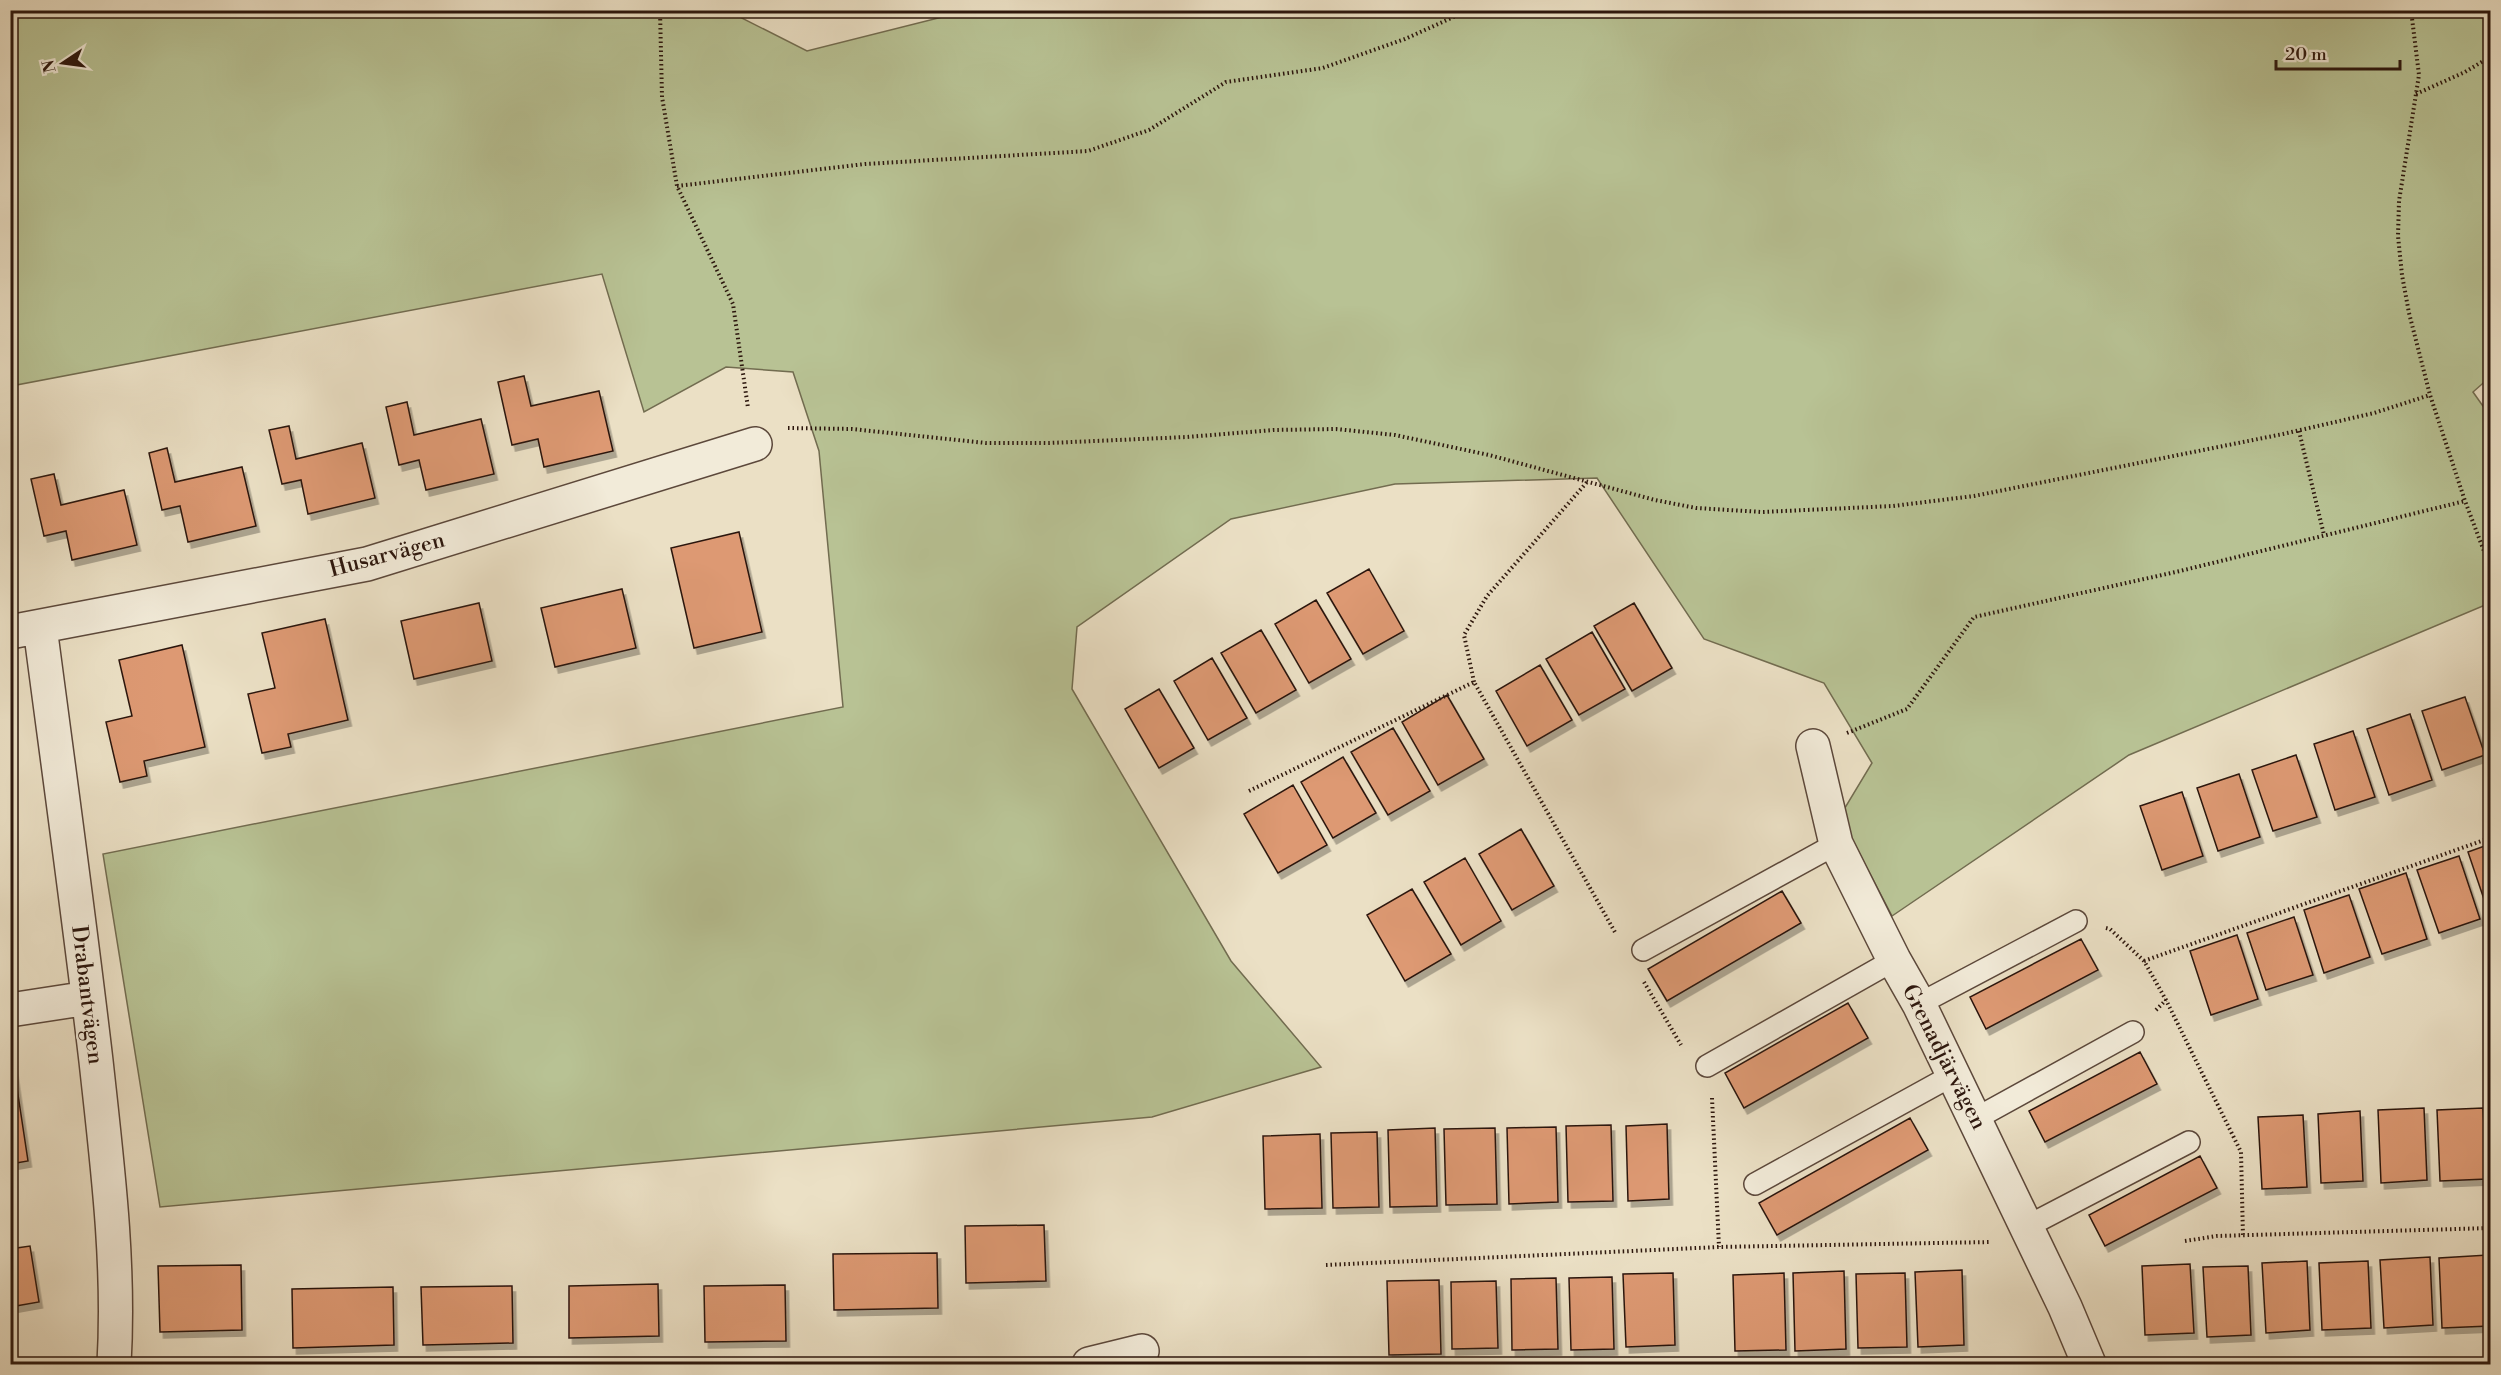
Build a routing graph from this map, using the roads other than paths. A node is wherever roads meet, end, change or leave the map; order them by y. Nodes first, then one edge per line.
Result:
1 (755, 444) road end
2 (25, 630) edge
3 (1813, 746) road end
4 (1836, 844) junction
5 (2076, 921) road end
6 (1643, 950) dead end
7 (1894, 960) junction
8 (88, 998) junction
9 (1919, 1004) junction
10 (10, 1010) edge
11 (2133, 1032) dead end
12 (1707, 1066) dead end
13 (1953, 1075) junction
14 (1975, 1119) junction
15 (2189, 1142) dead end
16 (1755, 1184) dead end
17 (2030, 1234) junction
18 (1142, 1351) dead end
19 (114, 1365) edge
20 (1089, 1365) edge
21 (2089, 1365) edge

1 - 2 street, Husarvägen
2 - 8 street, Drabantvägen
3 - 4 street, Grenadjärvägen
4 - 6 lane
4 - 7 street, Grenadjärvägen
5 - 9 lane
7 - 9 street, Grenadjärvägen
7 - 12 lane
8 - 10 street
8 - 19 street, Drabantvägen
9 - 13 street, Grenadjärvägen
11 - 14 lane
13 - 14 street, Grenadjärvägen
13 - 16 lane
14 - 17 street, Grenadjärvägen
15 - 17 lane
17 - 21 street, Grenadjärvägen
18 - 20 street

